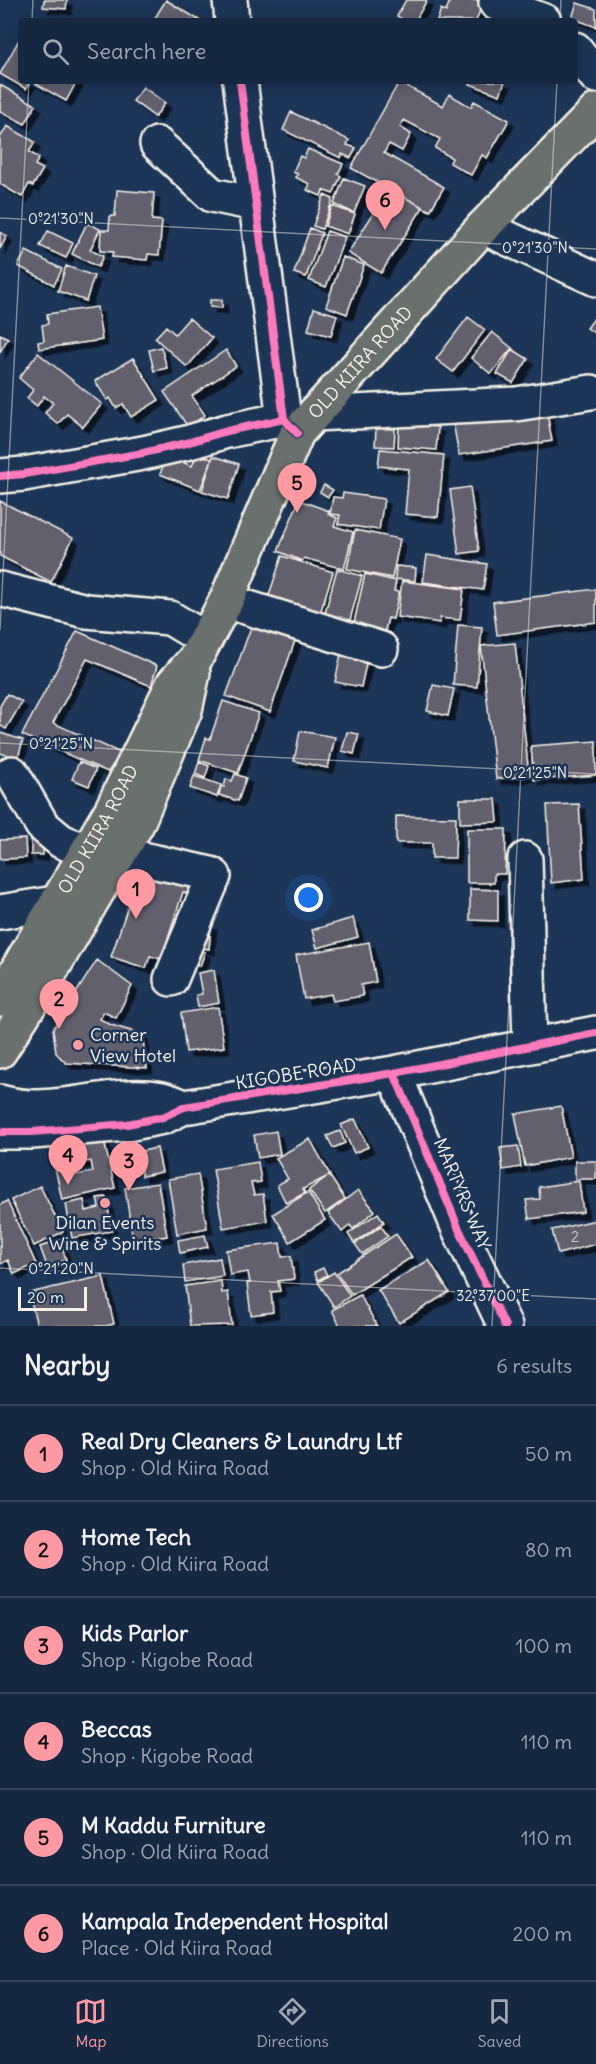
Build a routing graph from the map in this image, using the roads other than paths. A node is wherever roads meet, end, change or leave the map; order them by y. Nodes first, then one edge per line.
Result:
1 (230, 0) edge
2 (496, 3) dead end
3 (232, 18) edge
4 (536, 18) edge
5 (578, 53) edge
6 (596, 76) edge
7 (240, 84) edge
8 (596, 111) edge
9 (157, 144) dead end
10 (255, 204) junction
11 (483, 227) junction
12 (596, 279) edge
13 (591, 392) dead end
14 (298, 422) junction
15 (0, 476) edge
16 (0, 589) edge
17 (226, 601) junction
18 (200, 649) junction
19 (381, 649) dead end
20 (12, 773) dead end
21 (104, 853) junction
22 (525, 859) dead end
23 (55, 903) junction
24 (0, 912) edge
25 (546, 912) dead end
26 (171, 979) dead end
27 (0, 999) edge
28 (596, 1033) edge
29 (541, 1044) junction
30 (0, 1051) edge
31 (394, 1073) junction
32 (0, 1102) edge
33 (184, 1107) junction
34 (0, 1132) edge
35 (504, 1326) edge

1 - 3 street
2 - 4 street
5 - 6 street
7 - 10 street
8 - 11 main road, OLD KIIRA ROAD
9 - 10 street
10 - 14 street
11 - 12 street
11 - 14 main road, OLD KIIRA ROAD
13 - 14 street
14 - 15 street
14 - 17 main road, OLD KIIRA ROAD
16 - 18 street
17 - 18 main road, OLD KIIRA ROAD
17 - 19 street
18 - 21 main road, OLD KIIRA ROAD
20 - 21 street
21 - 23 main road, OLD KIIRA ROAD
21 - 26 street
21 - 30 main road, OLD KIIRA ROAD
22 - 29 street
23 - 24 street
23 - 27 main road, OLD KIIRA ROAD
25 - 29 street
28 - 29 street, KIGOBE ROAD
29 - 31 street, KIGOBE ROAD
31 - 33 street, KIGOBE ROAD
31 - 35 street, MARTYRS WAY
32 - 33 street, KIGOBE ROAD
33 - 34 street, KIGOBE ROAD

